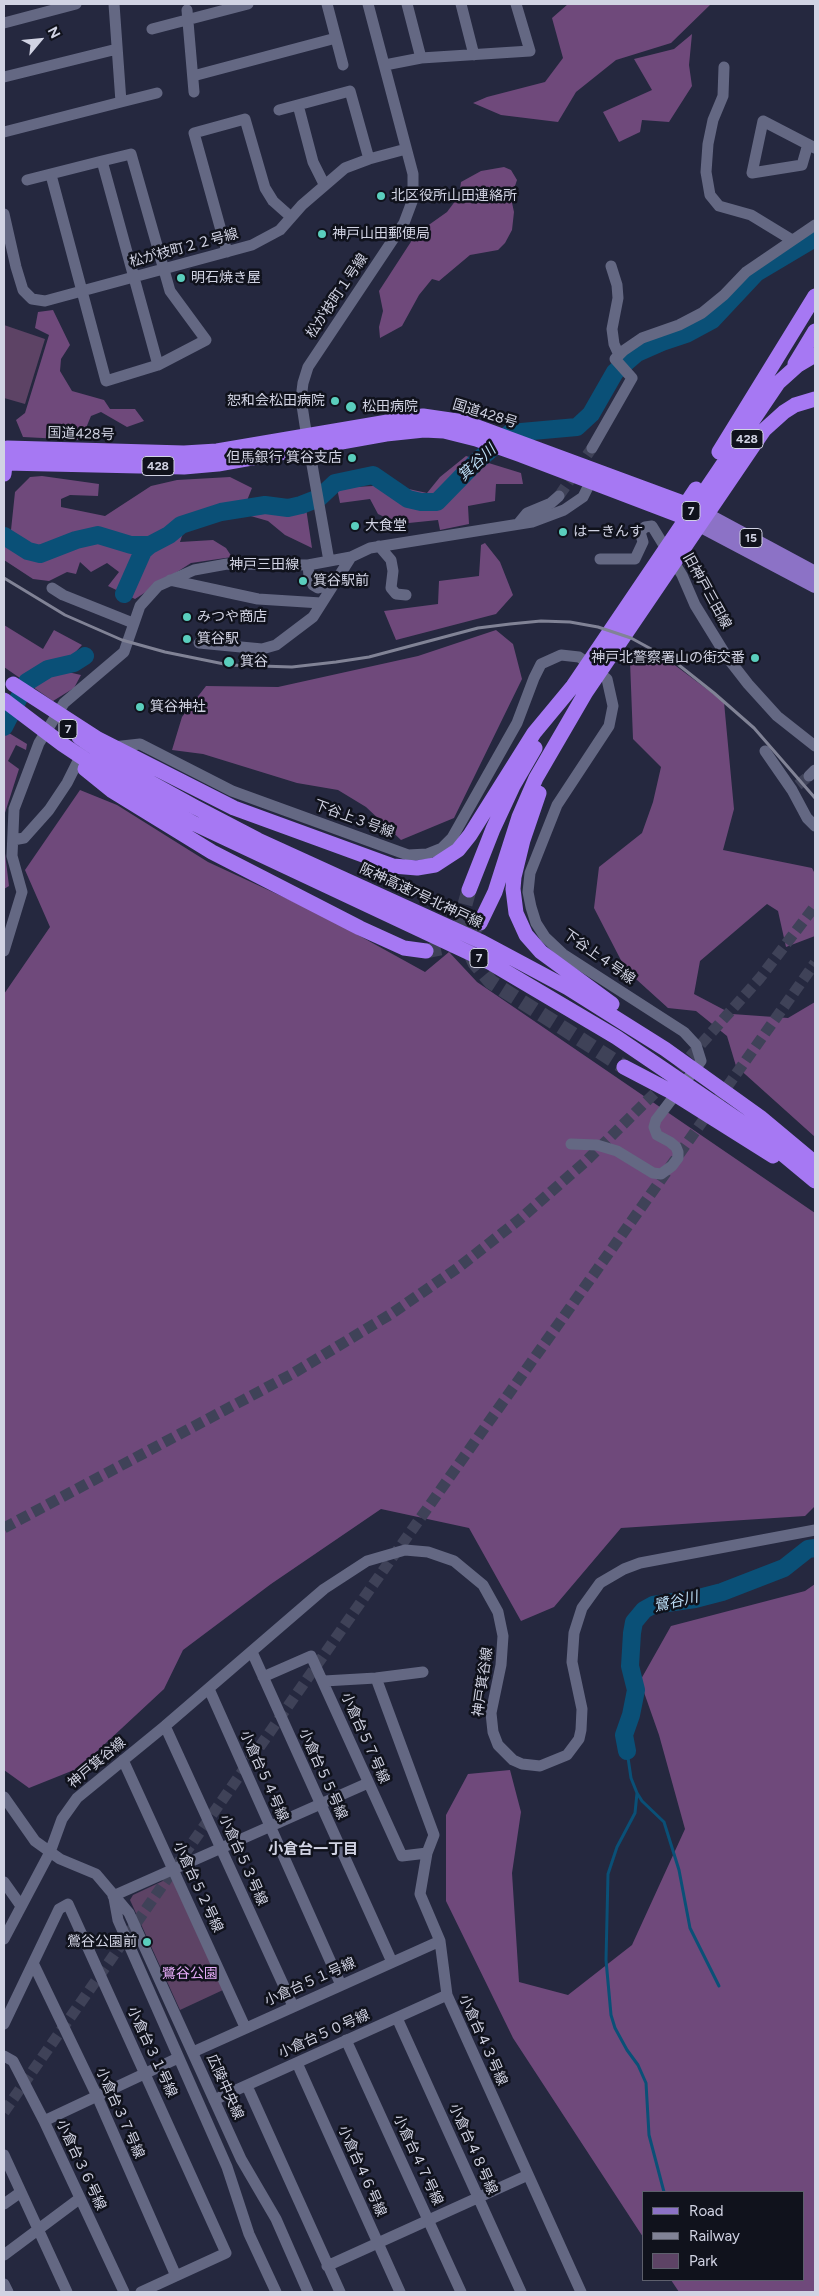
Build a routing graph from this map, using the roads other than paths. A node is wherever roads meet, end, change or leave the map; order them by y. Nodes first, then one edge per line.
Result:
1 (76, 4) edge
2 (114, 4) edge
3 (248, 4) edge
4 (327, 4) edge
5 (368, 4) edge
6 (407, 4) edge
7 (461, 4) edge
8 (516, 4) edge
9 (188, 15) junction
10 (4, 23) edge
11 (152, 29) dead end
12 (336, 38) junction
13 (117, 49) junction
14 (474, 54) junction
15 (421, 58) junction
16 (343, 65) dead end
17 (384, 65) junction
18 (724, 67) dead end
19 (4, 71) edge
20 (193, 76) junction
21 (4, 77) edge
22 (4, 83) edge
23 (194, 92) dead end
24 (157, 93) dead end
25 (121, 102) junction
26 (298, 105) junction
27 (279, 110) dead end
28 (4, 132) edge
29 (812, 146) edge
30 (406, 149) junction
31 (369, 159) junction
32 (102, 161) junction
33 (51, 175) junction
34 (27, 180) dead end
35 (324, 184) junction
36 (4, 214) edge
37 (290, 217) junction
38 (815, 224) edge
39 (792, 240) junction
40 (227, 252) junction
41 (611, 266) dead end
42 (16, 267) junction
43 (4, 270) edge
44 (164, 270) junction
45 (134, 278) junction
46 (80, 292) junction
47 (815, 296) edge
48 (790, 338) junction
49 (811, 345) edge
50 (618, 359) junction
51 (815, 364) edge
52 (158, 365) junction
53 (815, 399) edge
54 (308, 442) junction
55 (592, 448) tunnel mouth
56 (5, 459) edge
57 (591, 481) junction
58 (560, 496) tunnel mouth
59 (692, 512) junction
60 (518, 524) junction
61 (379, 546) junction
62 (669, 554) junction
63 (350, 557) junction
64 (600, 559) dead end
65 (329, 560) junction
66 (308, 565) junction
67 (815, 573) edge
68 (170, 580) junction
69 (333, 584) junction
70 (815, 586) edge
71 (52, 588) dead end
72 (406, 595) dead end
73 (321, 603) junction
74 (624, 622) dead end
75 (133, 623) junction
76 (613, 639) dead end
77 (199, 643) dead end
78 (593, 668) junction
79 (9, 680) edge
80 (579, 685) junction
81 (4, 700) edge
82 (815, 746) edge
83 (765, 751) dead end
84 (121, 774) junction
85 (815, 826) edge
86 (14, 840) junction
87 (470, 890) tunnel mouth
88 (480, 923) tunnel mouth
89 (4, 951) edge
90 (426, 951) tunnel mouth
91 (624, 1067) tunnel mouth
92 (760, 1116) junction
93 (571, 1144) dead end
94 (815, 1163) edge
95 (815, 1181) edge
96 (815, 1185) edge
97 (815, 1530) edge
98 (252, 1652) junction
99 (423, 1672) dead end
100 (263, 1677) junction
101 (376, 1678) junction
102 (324, 1681) junction
103 (208, 1689) junction
104 (165, 1726) junction
105 (123, 1760) junction
106 (368, 1783) junction
107 (4, 1796) edge
108 (320, 1804) junction
109 (271, 1826) junction
110 (221, 1848) junction
111 (50, 1852) junction
112 (428, 1853) junction
113 (173, 1869) junction
114 (4, 1882) edge
115 (113, 1896) junction
116 (21, 1906) junction
117 (4, 1939) edge
118 (440, 1941) junction
119 (392, 1962) junction
120 (33, 1963) junction
121 (341, 1985) junction
122 (447, 1995) junction
123 (293, 2006) junction
124 (397, 2018) junction
125 (4, 2024) edge
126 (245, 2027) junction
127 (346, 2040) junction
128 (193, 2052) junction
129 (4, 2056) edge
130 (178, 2058) junction
131 (297, 2063) junction
132 (146, 2074) junction
133 (247, 2086) junction
134 (97, 2096) junction
135 (214, 2100) junction
136 (44, 2121) junction
137 (4, 2155) edge
138 (528, 2175) junction
139 (21, 2192) junction
140 (478, 2197) junction
141 (79, 2199) junction
142 (4, 2204) edge
143 (428, 2220) junction
144 (38, 2229) junction
145 (378, 2243) junction
146 (4, 2255) edge
147 (327, 2266) junction
148 (176, 2276) junction
149 (4, 2284) edge
150 (273, 2291) edge
151 (8, 2292) edge
152 (67, 2292) edge
153 (124, 2292) edge
154 (141, 2292) edge
155 (308, 2292) edge
156 (340, 2292) edge
157 (400, 2292) edge
158 (461, 2292) edge
159 (521, 2292) edge
160 (581, 2292) edge

1 - 10 street
2 - 13 street
3 - 9 street
4 - 12 street
5 - 17 street, 松が枝町１号線
6 - 15 street
7 - 14 street
8 - 14 street
9 - 11 street
9 - 20 street
12 - 16 street
12 - 20 street
13 - 21 street
13 - 25 street
14 - 15 street
15 - 17 street
17 - 30 street, 松が枝町１号線
18 - 39 street
19 - 21 street
20 - 23 street
21 - 22 street
24 - 25 street
25 - 28 street
26 - 27 street
26 - 31 street
26 - 35 street
29 - 29 street
30 - 31 street, 松が枝町２２号線
30 - 54 street, 松が枝町１号線
31 - 35 street, 松が枝町２２号線
32 - 33 street
32 - 44 street
32 - 45 street
33 - 34 street
33 - 46 street
35 - 37 street, 松が枝町２２号線
36 - 42 street, 松が枝町２２号線
37 - 40 street, 松が枝町２２号線
37 - 40 street
38 - 39 street
39 - 50 street
40 - 44 street, 松が枝町２２号線
41 - 50 street
42 - 43 street
42 - 46 street, 松が枝町２２号線
44 - 45 street, 松が枝町２２号線
44 - 52 street
45 - 46 street, 松が枝町２２号線
45 - 52 street
46 - 52 street
47 - 48 highway, 428
48 - 49 street
48 - 59 highway, 428
49 - 51 street
49 - 59 highway, 428
49 - 80 highway, 7
50 - 55 street
53 - 80 highway, 7
54 - 56 highway, 国道428号 / 428
54 - 57 highway, 国道428号 / 428
54 - 59 highway, 国道428号 / 428
54 - 65 street, 松が枝町１号線
57 - 59 highway, 国道428号 / 428
57 - 60 street, 神戸三田線
58 - 60 street
59 - 62 street
59 - 67 main road, 15
59 - 70 main road, 15
60 - 61 street, 神戸三田線
61 - 63 street, 神戸三田線
61 - 72 street
62 - 64 street, 旧神戸三田線
62 - 74 street
62 - 82 street, 旧神戸三田線
63 - 65 street, 神戸三田線
63 - 69 street
65 - 66 street, 神戸三田線
66 - 68 street, 神戸三田線
66 - 69 street
68 - 73 street
68 - 75 street, 神戸三田線
69 - 73 street
71 - 75 street
73 - 77 street
75 - 86 street, 神戸三田線
76 - 78 street
78 - 86 street, 下谷上３号線
78 - 93 street, 下谷上４号線
79 - 84 highway, 7
80 - 84 highway, 7
80 - 87 highway, 7
80 - 88 highway, 7
80 - 92 highway, 7
81 - 84 highway, 阪神高速7号北神戸線 / 7
83 - 85 street
84 - 90 highway
84 - 92 highway, 阪神高速7号北神戸線 / 7
84 - 95 highway, 阪神高速7号北神戸線 / 7
86 - 89 street, 神戸三田線
91 - 96 highway
92 - 94 highway, 阪神高速7号北神戸線 / 7
97 - 98 street, 神戸箕谷線
98 - 100 street, 小倉台５５号線
98 - 103 street, 神戸箕谷線
99 - 101 street
100 - 102 street, 小倉台５７号線
100 - 108 street, 小倉台５５号線
101 - 102 street
101 - 112 street, 小倉台４３号線
102 - 106 street, 小倉台５７号線
103 - 104 street, 神戸箕谷線
103 - 109 street, 小倉台５４号線
104 - 105 street, 神戸箕谷線
104 - 110 street, 小倉台５３号線
105 - 111 street, 神戸箕谷線
105 - 113 street, 小倉台５２号線
106 - 108 street
106 - 112 street, 小倉台５７号線
107 - 111 street, 広陵中央線
108 - 109 street
108 - 119 street, 小倉台５５号線
109 - 110 street
109 - 121 street, 小倉台５４号線
110 - 113 street
110 - 123 street, 小倉台５３号線
111 - 115 street, 広陵中央線
111 - 116 street, 神戸箕谷線
112 - 118 street, 小倉台４３号線
113 - 115 street
113 - 126 street, 小倉台５２号線
114 - 116 street
115 - 128 street, 広陵中央線
115 - 130 street, 広陵中央線
116 - 117 street, 神戸箕谷線
118 - 119 street, 小倉台５１号線
118 - 122 street, 小倉台４３号線
119 - 121 street, 小倉台５１号線
120 - 125 street, 小倉台３１号線
120 - 132 street, 小倉台３１号線
120 - 134 street, 小倉台３７号線
121 - 123 street, 小倉台５１号線
122 - 124 street, 小倉台５０号線
122 - 138 street, 小倉台４３号線
123 - 126 street, 小倉台５１号線
124 - 127 street, 小倉台５０号線
124 - 140 street, 小倉台４８号線
126 - 128 street, 小倉台５１号線
127 - 131 street, 小倉台５０号線
127 - 143 street, 小倉台４７号線
128 - 135 street, 広陵中央線
129 - 136 street, 小倉台３６号線
130 - 132 street
130 - 150 street, 広陵中央線
131 - 133 street, 小倉台５０号線
131 - 145 street, 小倉台４６号線
132 - 134 street
132 - 148 street, 小倉台３１号線
133 - 135 street, 小倉台５０号線
133 - 147 street
134 - 136 street
134 - 148 street, 小倉台３７号線
135 - 155 street, 広陵中央線
136 - 141 street, 小倉台３６号線
137 - 139 street
138 - 140 street
138 - 160 street, 小倉台４３号線
139 - 142 street
139 - 144 street
140 - 143 street
140 - 159 street, 小倉台４８号線
141 - 144 street
141 - 153 street, 小倉台３６号線
143 - 145 street
143 - 158 street, 小倉台４７号線
144 - 146 street
144 - 152 street
145 - 147 street
145 - 157 street, 小倉台４６号線
147 - 156 street
148 - 154 street, 小倉台３１号線
149 - 151 street

